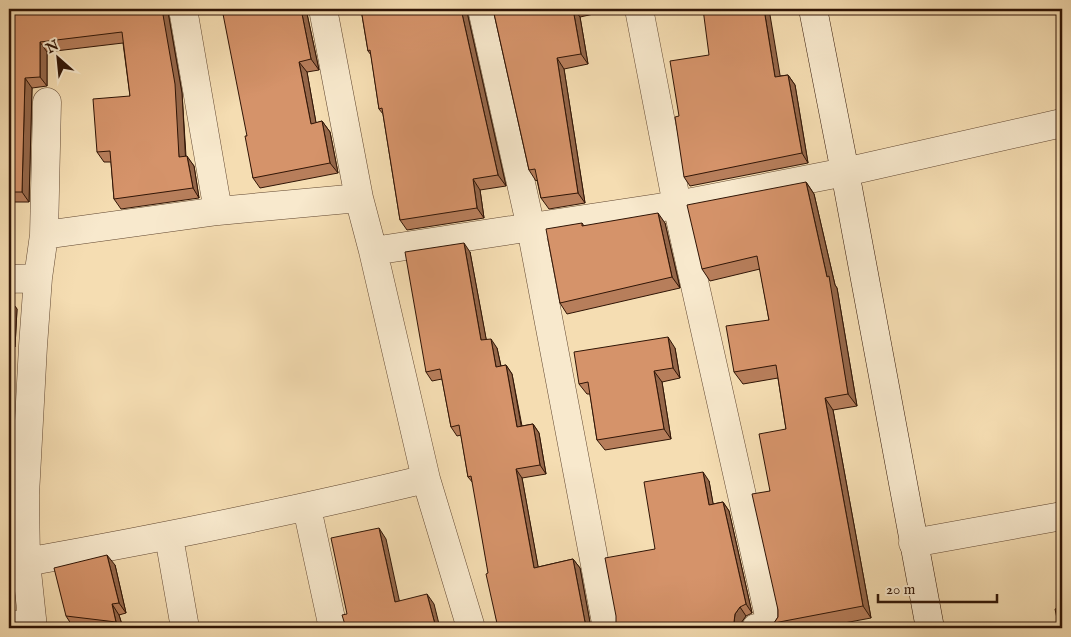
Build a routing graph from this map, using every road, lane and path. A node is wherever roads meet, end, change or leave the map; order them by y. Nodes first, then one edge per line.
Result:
1 (183, 9) edge
2 (323, 9) edge
3 (482, 9) edge
4 (639, 9) edge
5 (813, 9) edge
6 (47, 102) dead end
7 (1062, 123) edge
8 (845, 172) junction
9 (359, 198) junction
10 (677, 205) junction
11 (218, 210) junction
12 (531, 228) junction
13 (44, 235) junction
14 (373, 251) junction
15 (38, 278) junction
16 (9, 279) edge
17 (18, 428) edge
18 (426, 479) junction
19 (307, 508) junction
20 (1062, 516) edge
21 (169, 537) junction
22 (913, 543) junction
23 (26, 562) junction
24 (25, 626) edge
25 (766, 627) edge
26 (186, 628) edge
27 (333, 628) edge
28 (471, 628) edge
29 (607, 628) edge
30 (930, 628) edge

1 - 11 street
2 - 9 street
3 - 12 street
4 - 10 street
5 - 8 street
6 - 13 street
7 - 8 street
8 - 10 street
8 - 22 street
9 - 11 street
9 - 14 street
10 - 12 street
10 - 25 street
11 - 13 street
12 - 14 street
12 - 29 street
13 - 15 street
14 - 18 street
15 - 16 street
15 - 17 street
17 - 23 street
18 - 19 street
18 - 28 street
19 - 21 street
19 - 27 street
20 - 22 street
21 - 23 street
21 - 26 street
22 - 30 street
23 - 24 street

